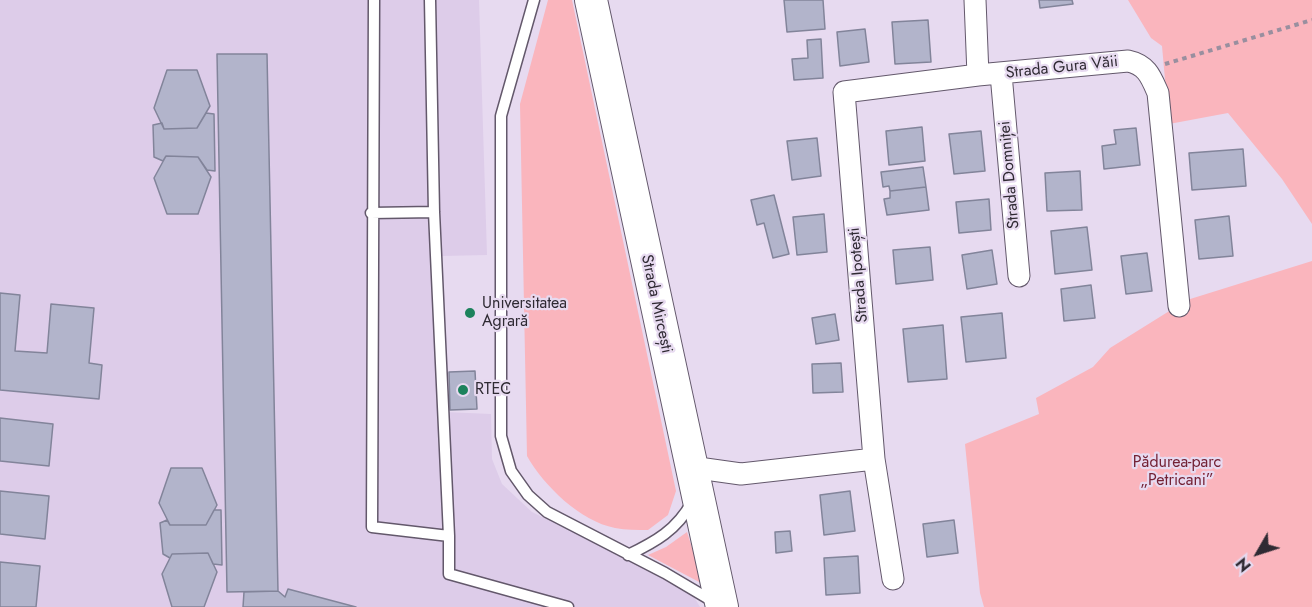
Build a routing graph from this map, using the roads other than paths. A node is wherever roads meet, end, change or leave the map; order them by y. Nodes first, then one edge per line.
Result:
1 (374, 0) edge
2 (430, 0) edge
3 (534, 0) edge
4 (591, 0) edge
5 (975, 0) edge
6 (1001, 74) junction
7 (978, 75) junction
8 (844, 92) joint
9 (434, 212) junction
10 (371, 213) junction
11 (1019, 276) dead end
12 (1179, 306) dead end
13 (874, 459) junction
14 (694, 481) junction
15 (449, 536) junction
16 (628, 555) junction
17 (893, 579) dead end
18 (551, 605) edge
19 (568, 607) edge
20 (722, 607) edge

1 - 10 lane
2 - 9 lane
3 - 16 lane
4 - 14 main road, Strada Mircești
5 - 7 street
6 - 7 street, Strada Gura Văii
6 - 11 street, Strada Domniței
6 - 12 street, Strada Gura Văii
7 - 8 street, Strada Gura Văii
8 - 13 street, Strada Ipotești
9 - 10 lane
9 - 15 lane
10 - 15 lane
13 - 14 street
13 - 17 street, Strada Ipotești
14 - 16 lane
14 - 20 main road, Strada Mircești
15 - 18 lane
16 - 20 lane
18 - 19 lane

